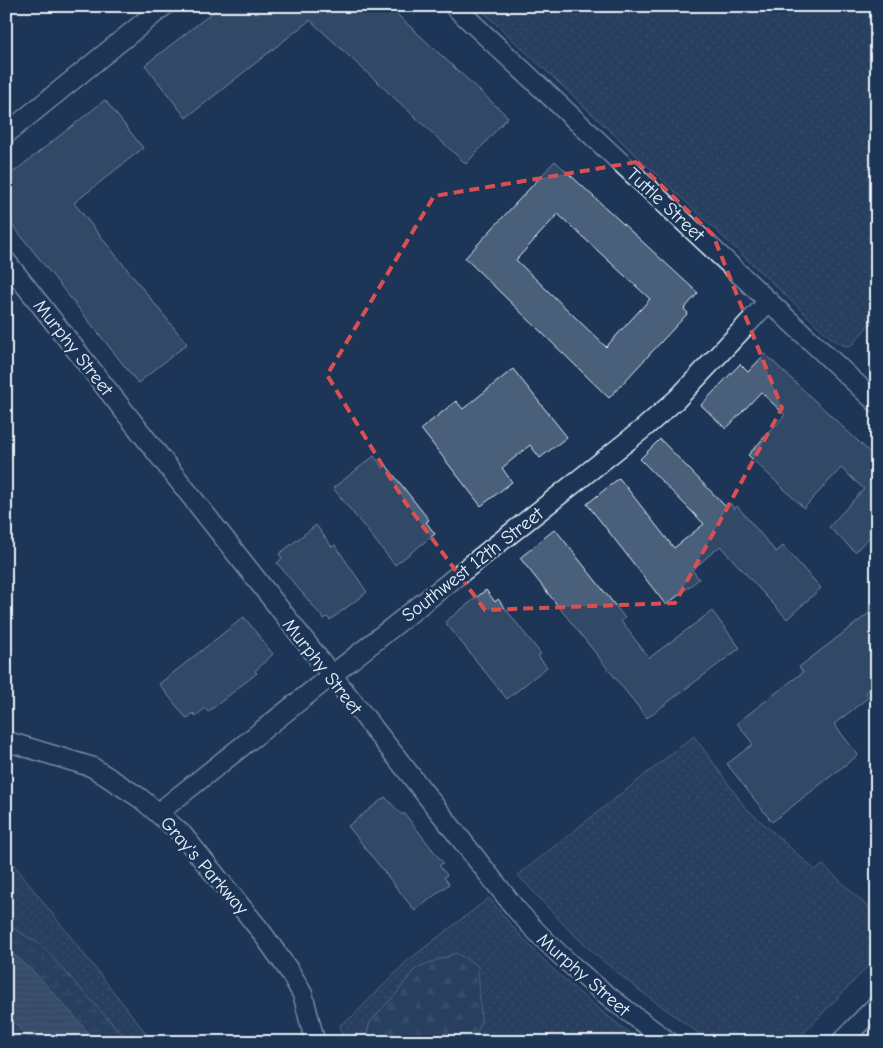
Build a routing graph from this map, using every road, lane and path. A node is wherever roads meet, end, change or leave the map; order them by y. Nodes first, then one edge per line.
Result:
1 (164, 6) edge
2 (454, 6) edge
3 (6, 134) edge
4 (6, 261) edge
5 (769, 301) junction
6 (877, 403) edge
7 (331, 675) junction
8 (6, 741) edge
9 (159, 812) junction
10 (877, 1005) edge
11 (315, 1042) edge
12 (669, 1042) edge
13 (841, 1042) edge

1 - 3 street
2 - 5 street, Tuttle Street
4 - 7 street, Murphy Street
5 - 6 street, Tuttle Street
5 - 7 street, Southwest 12th Street
7 - 9 street, Southwest 12th Street
7 - 12 street, Murphy Street
8 - 9 street, Gray's Parkway
9 - 11 street, Gray's Parkway
10 - 13 street

